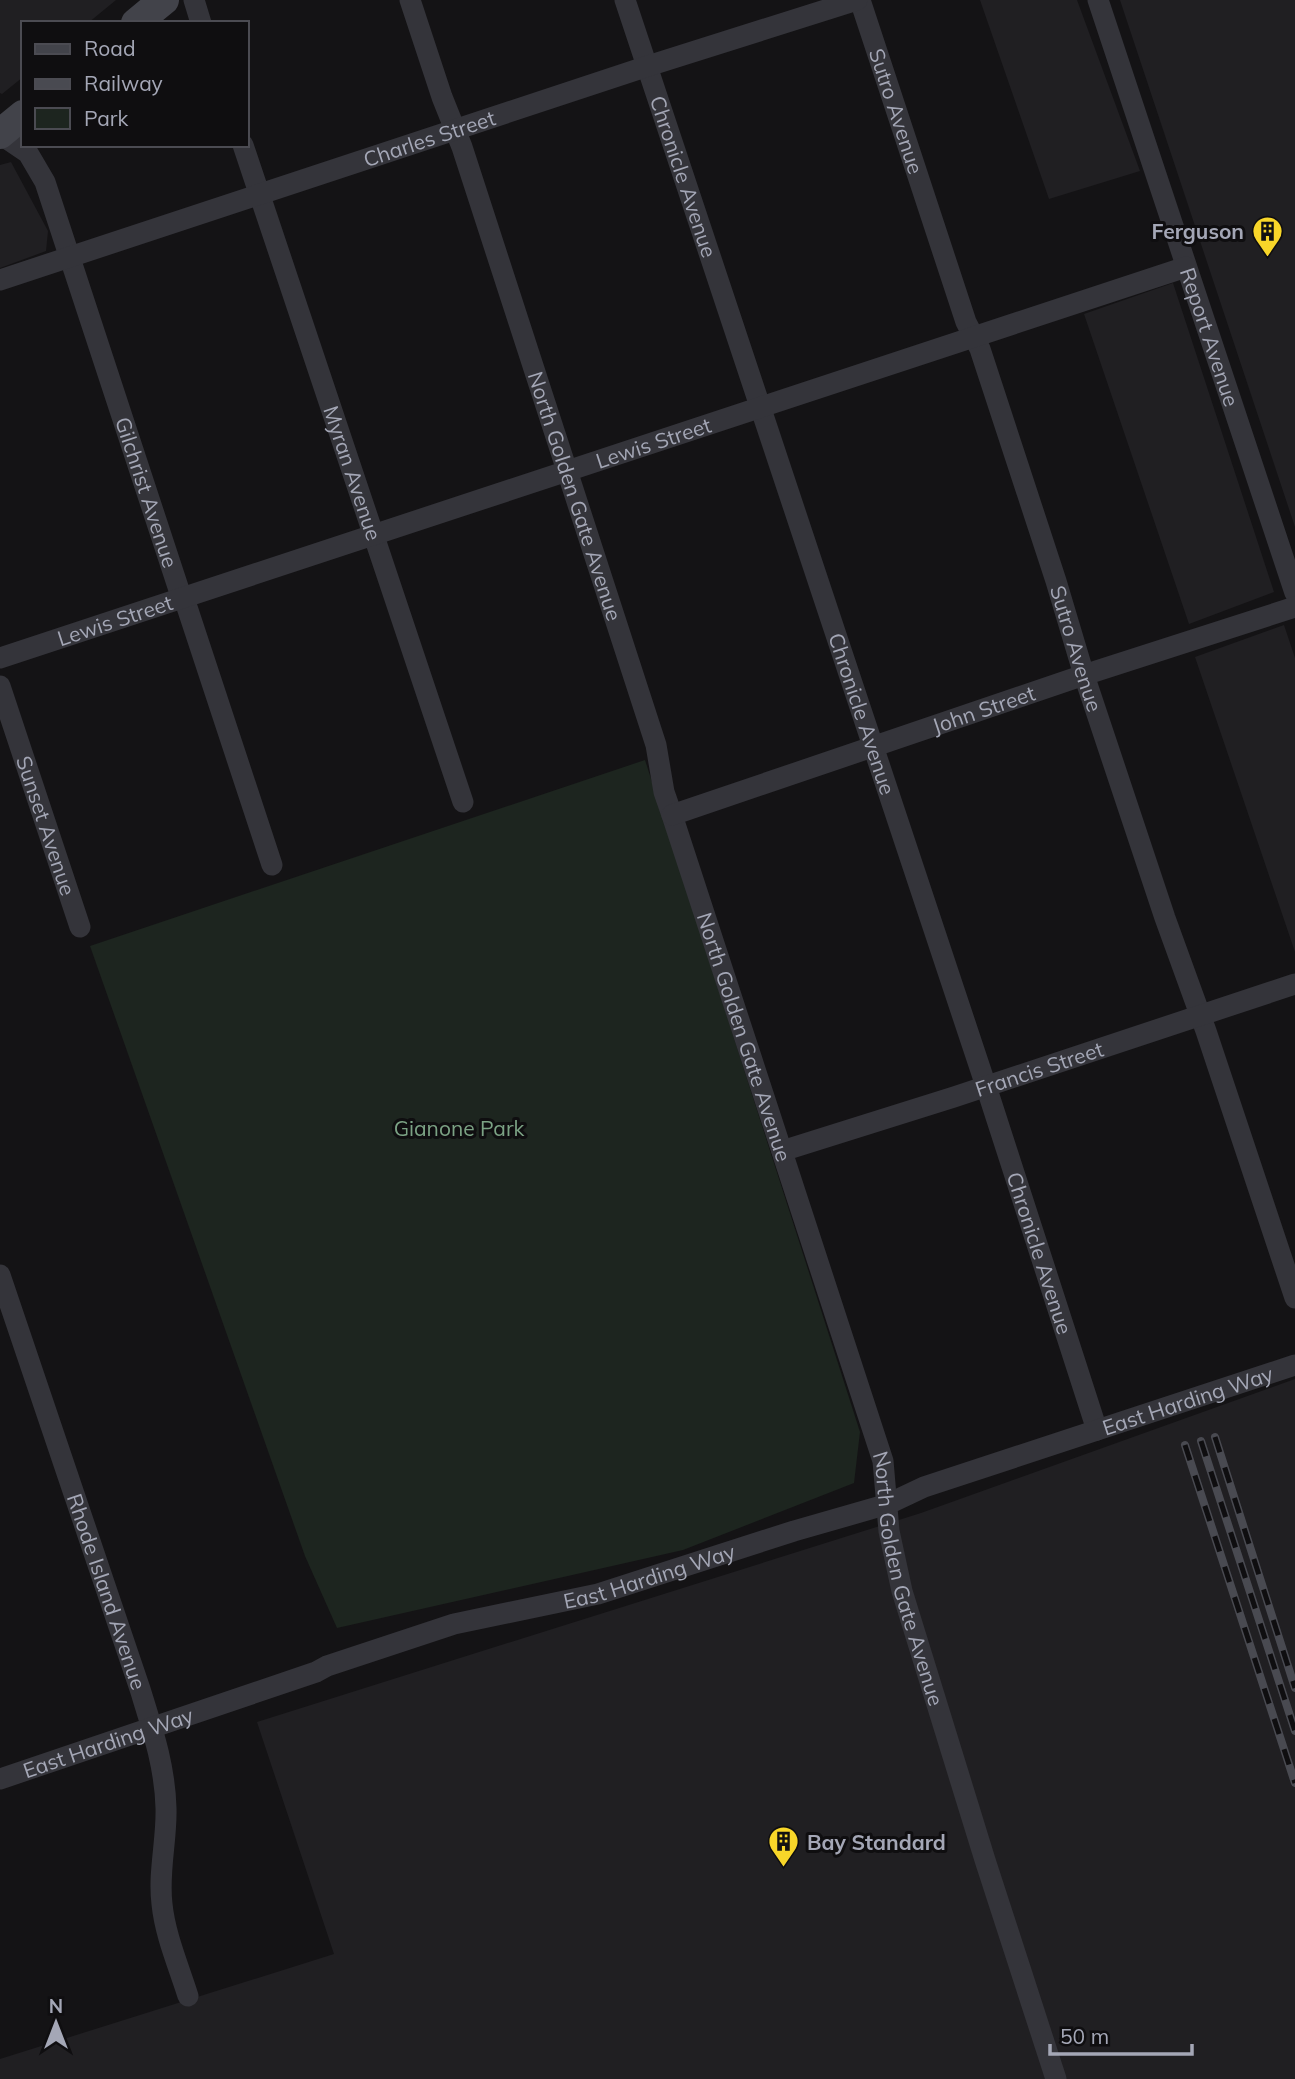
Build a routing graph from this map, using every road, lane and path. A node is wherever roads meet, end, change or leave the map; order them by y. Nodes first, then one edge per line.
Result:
1 (164, 0) edge
2 (194, 0) edge
3 (410, 0) edge
4 (625, 0) edge
5 (858, 0) edge
6 (1098, 0) edge
7 (138, 21) edge
8 (200, 21) edge
9 (648, 66) junction
10 (21, 117) edge
11 (455, 130) junction
12 (0, 134) edge
13 (244, 147) edge
14 (260, 194) junction
15 (69, 258) junction
16 (1186, 267) junction
17 (0, 280) edge
18 (974, 337) junction
19 (761, 408) junction
20 (568, 472) junction
21 (372, 534) junction
22 (1295, 593) edge
23 (184, 597) junction
24 (1295, 607) edge
25 (0, 658) edge
26 (1084, 675) junction
27 (0, 685) edge
28 (874, 748) junction
29 (463, 802) dead end
30 (672, 816) junction
31 (272, 865) dead end
32 (80, 927) dead end
33 (1295, 984) edge
34 (1199, 1015) junction
35 (986, 1086) junction
36 (782, 1151) junction
37 (0, 1275) edge
38 (1295, 1298) edge
39 (1295, 1365) edge
40 (1097, 1430) junction
41 (888, 1504) junction
42 (152, 1728) junction
43 (0, 1779) edge
44 (188, 1996) dead end
45 (1056, 2079) edge

1 - 7 main road
2 - 8 street
3 - 11 street, North Golden Gate Avenue
4 - 9 street, Chronicle Avenue
5 - 9 street, Charles Street
5 - 18 street, Sutro Avenue
6 - 16 street, Report Avenue
9 - 11 street, Charles Street
9 - 19 street, Chronicle Avenue
10 - 12 main road
11 - 14 street, Charles Street
11 - 20 street, North Golden Gate Avenue
12 - 15 street, Gilchrist Avenue
13 - 14 street, Myran Avenue
14 - 15 street, Charles Street
14 - 21 street, Myran Avenue
15 - 17 street, Charles Street
15 - 23 street, Gilchrist Avenue
16 - 18 street, Lewis Street
16 - 22 street, Report Avenue
18 - 19 street, Lewis Street
18 - 26 street, Sutro Avenue
19 - 20 street, Lewis Street
19 - 28 street, Chronicle Avenue
20 - 21 street, Lewis Street
20 - 30 street, North Golden Gate Avenue
21 - 23 street, Lewis Street
21 - 29 street, Myran Avenue
23 - 25 street, Lewis Street
23 - 31 street, Gilchrist Avenue
24 - 26 street, John Street
26 - 28 street, John Street
26 - 34 street, Sutro Avenue
27 - 32 street, Sunset Avenue
28 - 30 street, John Street
28 - 35 street, Chronicle Avenue
30 - 36 street, North Golden Gate Avenue
33 - 34 street, Francis Street
34 - 35 street, Francis Street
34 - 38 street, Sutro Avenue
35 - 36 street, Francis Street
35 - 40 street, Chronicle Avenue
36 - 41 street, North Golden Gate Avenue
37 - 42 street, Rhode Island Avenue
39 - 40 street, East Harding Way
40 - 41 street, East Harding Way
41 - 42 street, East Harding Way
41 - 45 street, North Golden Gate Avenue
42 - 43 street, East Harding Way
42 - 44 street, Rhode Island Avenue

